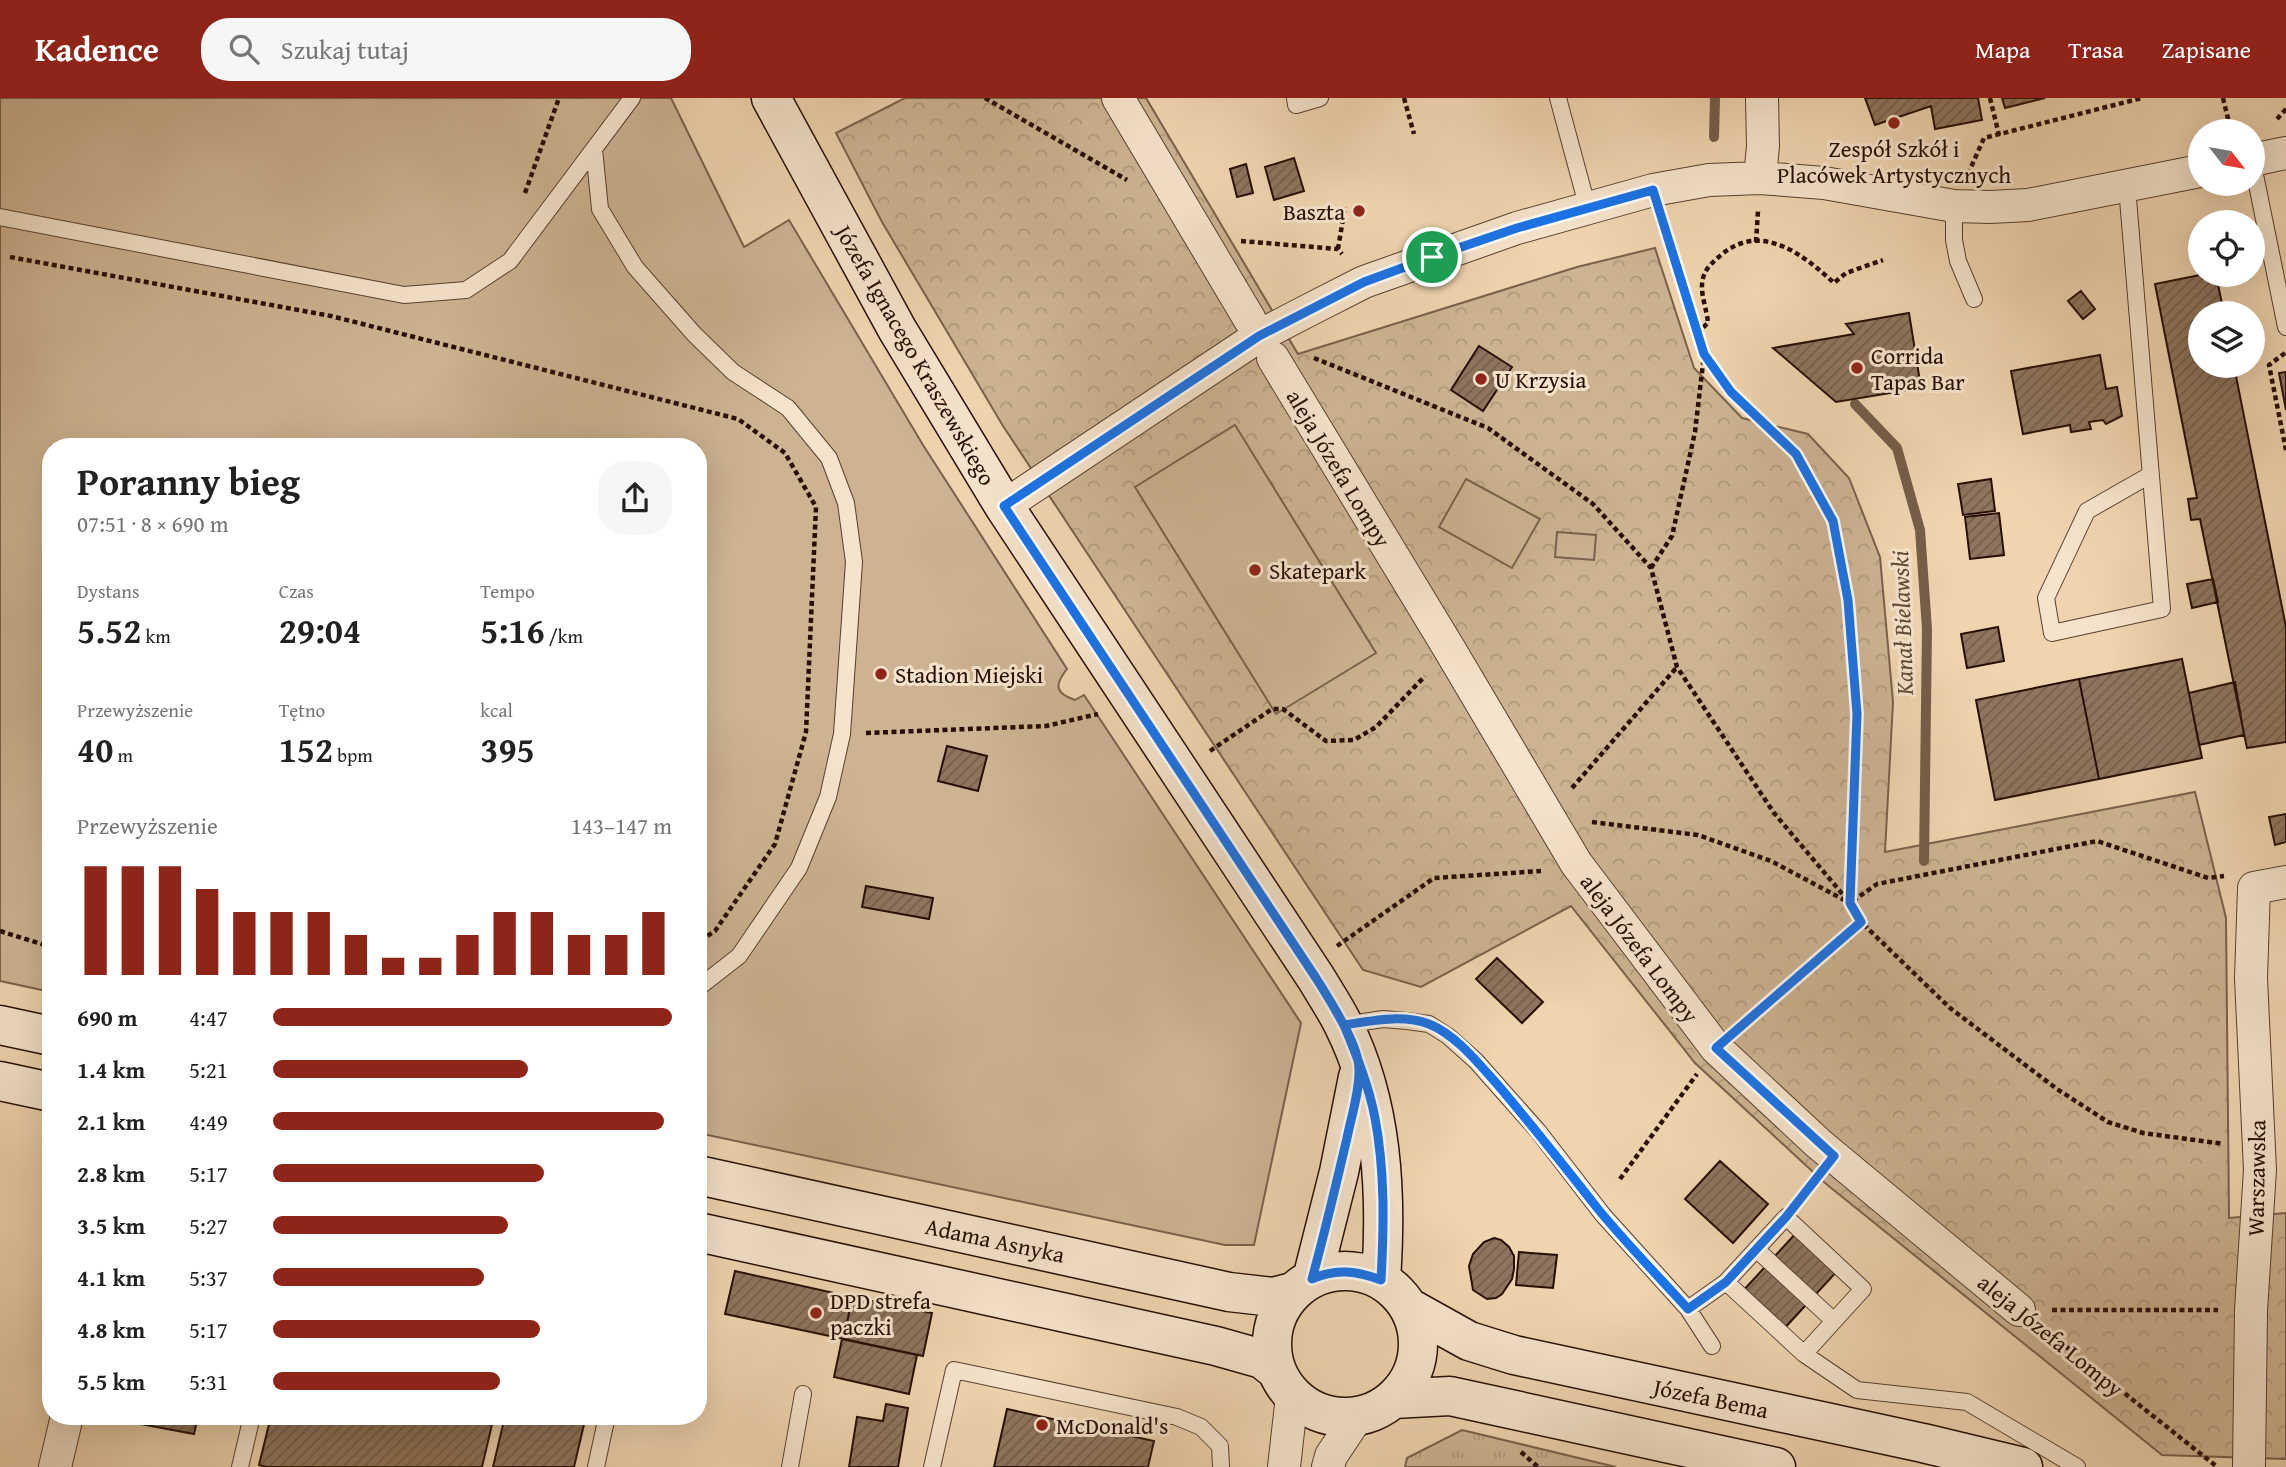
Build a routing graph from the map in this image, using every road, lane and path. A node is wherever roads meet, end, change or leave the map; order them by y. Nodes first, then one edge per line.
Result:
1 (559, 98) edge
2 (632, 98) edge
3 (771, 98) edge
4 (985, 98) edge
5 (1118, 98) edge
6 (1295, 98) edge
7 (1320, 98) edge
8 (1404, 98) edge
9 (1558, 98) edge
10 (1762, 98) edge
11 (1990, 98) edge
12 (2142, 98) edge
13 (2223, 98) edge
14 (2228, 119) edge
15 (1414, 134) dead end
16 (1998, 135) junction
17 (594, 149) junction
18 (2286, 153) edge
19 (2265, 157) edge
20 (2188, 174) edge
21 (1760, 178) junction
22 (1979, 178) dead end
23 (2127, 187) junction
24 (1653, 190) junction
25 (1178, 196) junction
26 (2259, 196) edge
27 (521, 203) dead end
28 (1954, 206) junction
29 (1345, 207) dead end
30 (1588, 209) junction
31 (0, 217) edge
32 (1202, 238) junction
33 (1338, 249) junction
34 (10, 257) dead end
35 (1883, 260) dead end
36 (1364, 282) junction
37 (1974, 299) dead end
38 (1250, 320) dead end
39 (2286, 327) edge
40 (1697, 333) junction
41 (2286, 352) edge
42 (1704, 354) junction
43 (1273, 358) dead end
44 (1312, 358) dead end
45 (2286, 450) edge
46 (2150, 475) junction
47 (1004, 506) junction
48 (1651, 568) junction
49 (1450, 650) junction
50 (1677, 667) junction
51 (1133, 703) junction
52 (842, 734) junction
53 (1179, 772) junction
54 (1548, 816) junction
55 (1576, 863) junction
56 (2286, 882) edge
57 (2254, 888) junction
58 (1850, 903) junction
59 (1861, 922) junction
60 (0, 931) edge
61 (707, 936) edge
62 (42, 944) edge
63 (1336, 947) dead end
64 (707, 981) edge
65 (0, 1025) edge
66 (1344, 1025) junction
67 (42, 1034) edge
68 (1716, 1048) junction
69 (1360, 1068) junction
70 (0, 1081) edge
71 (42, 1090) edge
72 (1834, 1156) junction
73 (2268, 1162) edge
74 (707, 1177) edge
75 (1620, 1179) dead end
76 (1786, 1217) junction
77 (707, 1234) edge
78 (1756, 1249) junction
79 (1381, 1280) junction
80 (1726, 1282) junction
81 (1302, 1285) junction
82 (1408, 1307) junction
83 (1688, 1309) junction
84 (2020, 1310) junction
85 (2222, 1310) dead end
86 (1834, 1321) junction
87 (1712, 1346) dead end
88 (1804, 1354) junction
89 (1284, 1383) junction
90 (803, 1394) dead end
91 (1393, 1399) junction
92 (1357, 1417) junction
93 (65, 1425) edge
94 (250, 1425) edge
95 (605, 1425) edge
96 (55, 1467) edge
97 (240, 1467) edge
98 (596, 1467) edge
99 (790, 1467) edge
100 (932, 1467) edge
101 (1222, 1467) edge
102 (1284, 1467) edge
103 (1328, 1467) edge
104 (1776, 1467) edge
105 (2023, 1467) edge
106 (2077, 1467) edge
107 (2217, 1467) edge
108 (2249, 1467) edge

1 - 27 path
2 - 17 lane
3 - 47 main road, Józefa Ignacego Kraszewskiego
4 - 25 path
5 - 25 street
6 - 7 lane
8 - 15 path
9 - 30 lane
10 - 21 street
11 - 16 path
12 - 16 path
13 - 14 path
16 - 22 path
17 - 31 lane
17 - 52 lane
18 - 19 street
20 - 23 street
21 - 24 street
21 - 28 street
23 - 28 street
23 - 46 lane
24 - 30 street
24 - 40 path
25 - 32 street
26 - 39 lane
28 - 37 lane
29 - 33 path
30 - 36 street
32 - 33 path
32 - 38 street
33 - 36 path
34 - 61 path
35 - 40 path
36 - 47 street
40 - 42 path
41 - 45 path
42 - 48 path
42 - 58 path
43 - 49 street, aleja Józefa Lompy
44 - 48 path
46 - 46 lane
47 - 51 main road, Józefa Ignacego Kraszewskiego
48 - 50 path
49 - 53 path
49 - 54 street, aleja Józefa Lompy
50 - 54 path
50 - 58 path
51 - 52 path
51 - 53 main road, Józefa Ignacego Kraszewskiego
52 - 64 lane
53 - 66 main road, Józefa Ignacego Kraszewskiego
54 - 55 street, aleja Józefa Lompy
54 - 58 path
55 - 63 path
55 - 68 street, aleja Józefa Lompy
56 - 57 street
57 - 58 path
57 - 73 street, Warszawska
58 - 59 path
59 - 68 path
59 - 73 path
60 - 62 path
65 - 67 main road
66 - 69 main road, Józefa Ignacego Kraszewskiego
66 - 83 lane
68 - 72 street, aleja Józefa Lompy
68 - 75 path
69 - 79 main road, Józefa Ignacego Kraszewskiego
69 - 81 main road
70 - 71 main road
72 - 76 path
72 - 84 street, aleja Józefa Lompy
73 - 108 street, Warszawska
74 - 81 main road, Adama Asnyka
76 - 78 lane
76 - 86 lane
77 - 89 main road
78 - 80 lane
78 - 86 lane
79 - 81 main road
79 - 82 main road
80 - 83 lane
80 - 88 lane
81 - 89 main road
82 - 91 main road
82 - 105 main road, Józefa Bema
83 - 87 lane
84 - 85 path
84 - 107 path, aleja Józefa Lompy
86 - 88 lane
88 - 106 lane
89 - 92 main road
89 - 102 street
90 - 99 lane
91 - 92 main road
91 - 104 main road
92 - 103 street
93 - 96 street
94 - 97 lane
95 - 98 lane
100 - 101 lane

